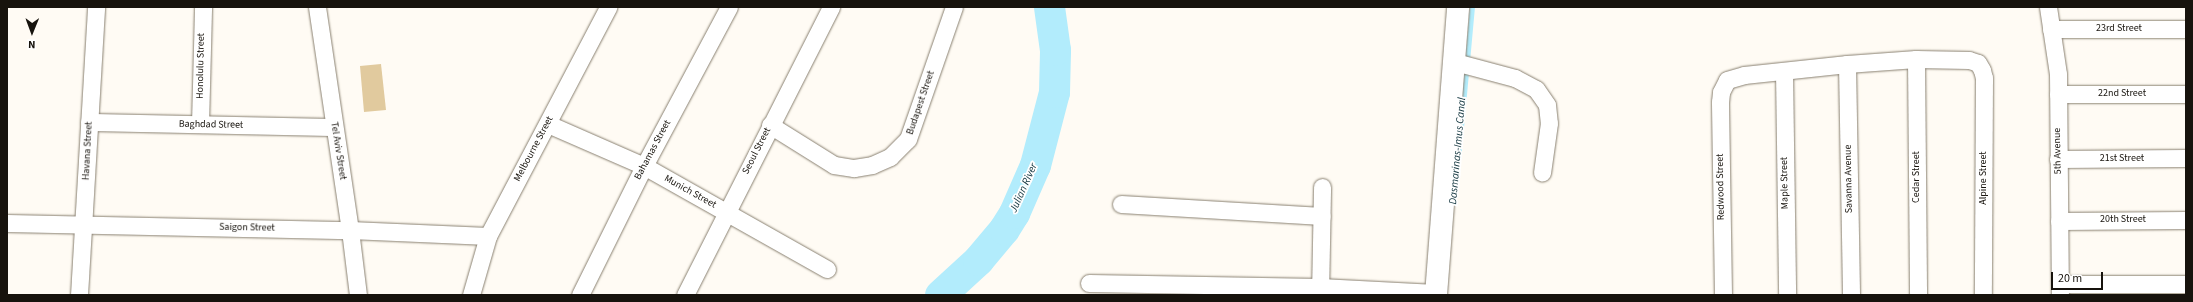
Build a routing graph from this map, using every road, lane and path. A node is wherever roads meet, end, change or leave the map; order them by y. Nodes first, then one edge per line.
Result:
1 (96, 7) edge
2 (203, 7) edge
3 (317, 7) edge
4 (608, 7) edge
5 (729, 7) edge
6 (831, 7) edge
7 (954, 7) edge
8 (1458, 7) edge
9 (2048, 7) edge
10 (2051, 29) junction
11 (2186, 29) edge
12 (1916, 59) junction
13 (1455, 62) junction
14 (1847, 64) junction
15 (1784, 71) junction
16 (2058, 94) junction
17 (2186, 94) edge
18 (89, 122) junction
19 (200, 124) junction
20 (548, 124) junction
21 (770, 125) junction
22 (334, 127) junction
23 (2186, 158) edge
24 (2058, 159) junction
25 (644, 166) junction
26 (1542, 173) dead end
27 (1322, 187) dead end
28 (1121, 204) dead end
29 (726, 212) junction
30 (1322, 216) junction
31 (2186, 220) edge
32 (2059, 221) junction
33 (7, 223) edge
34 (84, 224) junction
35 (350, 230) junction
36 (488, 236) junction
37 (827, 269) dead end
38 (1089, 283) dead end
39 (2186, 284) edge
40 (2060, 289) edge
41 (1320, 291) edge
42 (1436, 294) edge
43 (79, 295) edge
44 (358, 295) edge
45 (471, 295) edge
46 (580, 295) edge
47 (685, 295) edge
48 (1723, 295) edge
49 (1787, 295) edge
50 (1851, 295) edge
51 (1918, 295) edge
52 (1983, 295) edge

1 - 18 street, Havana Street
2 - 19 street, Honolulu Street
3 - 22 street, Tel Aviv Street
4 - 20 street, Melbourne Street
5 - 25 street, Bahamas Street
6 - 21 street, Seoul Street
7 - 21 street, Budapest Street
8 - 13 main road
9 - 10 street, 5th Avenue
10 - 11 street, 23rd Street
10 - 16 street, 5th Avenue
12 - 14 street
12 - 51 street, Cedar Street
12 - 52 street, Alpine Street
13 - 26 street
13 - 42 main road
14 - 15 street
14 - 50 street, Savanna Avenue
15 - 48 street, Redwood Street
15 - 49 street, Maple Street
16 - 17 street, 22nd Street
16 - 24 street, 5th Avenue
18 - 19 street, Baghdad Street
18 - 34 street, Havana Street
19 - 22 street, Baghdad Street
20 - 25 street, Munich Street
20 - 36 street, Melbourne Street
21 - 29 street, Seoul Street
22 - 35 street, Tel Aviv Street
23 - 24 street, 21st Street
24 - 32 street, 5th Avenue
25 - 29 street, Munich Street
25 - 46 street, Bahamas Street
27 - 30 street
28 - 30 street
29 - 37 street, Munich Street
29 - 47 street, Seoul Street
30 - 41 street
31 - 32 street, 20th Street
32 - 40 street, 5th Avenue
33 - 34 street, Saigon Street
34 - 35 street, Saigon Street
34 - 43 street, Havana Street
35 - 36 street, Saigon Street
35 - 44 street, Tel Aviv Street
36 - 45 street, Melbourne Street
38 - 41 street
39 - 40 street
41 - 42 street

